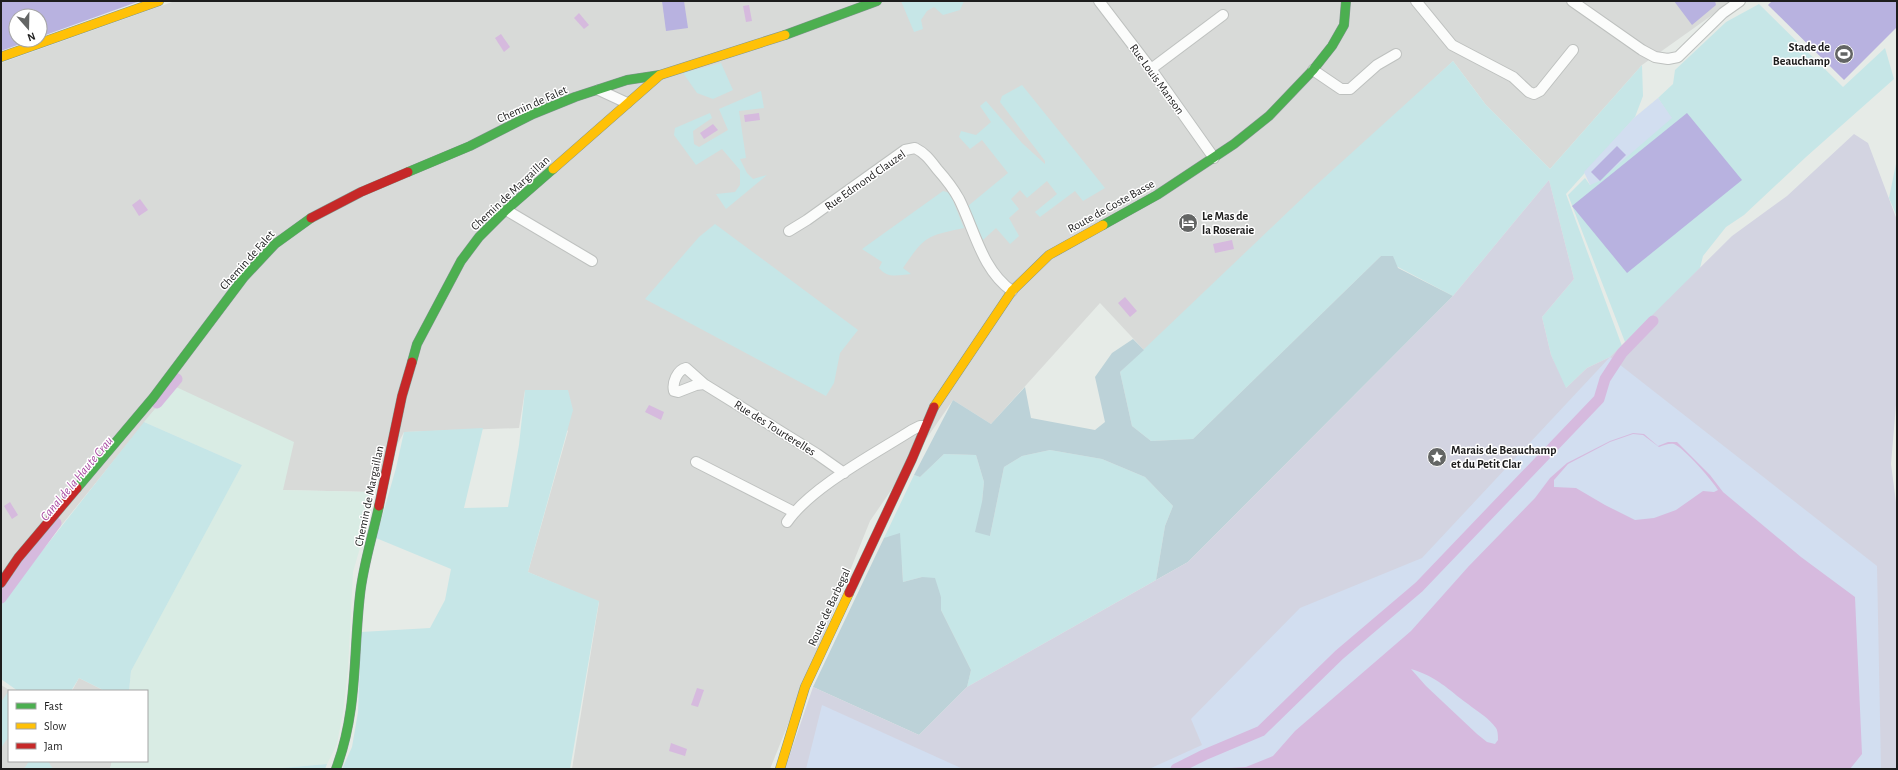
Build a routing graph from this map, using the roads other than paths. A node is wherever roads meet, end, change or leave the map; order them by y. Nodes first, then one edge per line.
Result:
1 (159, 1) edge
2 (877, 1) edge
3 (1099, 1) edge
4 (1346, 1) edge
5 (1416, 1) edge
6 (1572, 1) edge
7 (1740, 1) edge
8 (1222, 16) dead end
9 (1573, 50) dead end
10 (1396, 54) dead end
11 (1, 57) edge
12 (1151, 69) junction
13 (1313, 70) junction
14 (660, 75) junction
15 (599, 90) junction
16 (627, 103) junction
17 (1214, 158) junction
18 (506, 210) junction
19 (789, 231) dead end
20 (592, 261) dead end
21 (1012, 291) junction
22 (704, 384) dead end
23 (925, 426) junction
24 (912, 459) joint
25 (696, 462) dead end
26 (844, 473) junction
27 (794, 512) junction
28 (787, 522) dead end
29 (1, 583) edge
30 (336, 769) edge
31 (780, 769) edge

1 - 11 street
2 - 14 street, Chemin de Margaillan
3 - 12 street, Rue Louis Manson
4 - 13 street, Route de Coste Basse
5 - 9 street
6 - 7 street
8 - 12 street
10 - 13 street
12 - 17 street, Rue Louis Manson
13 - 17 street, Route de Coste Basse
14 - 15 street, Chemin de Falet
14 - 16 street, Chemin de Margaillan
15 - 16 street
15 - 29 street, Chemin de Falet
16 - 18 street, Chemin de Margaillan
17 - 21 street, Route de Coste Basse
18 - 20 street
18 - 30 street, Chemin de Margaillan
19 - 21 street, Rue Edmond Clauzel
21 - 23 street, Route de Coste Basse
22 - 26 street, Rue des Tourterelles
23 - 24 street, Route de Coste Basse
23 - 26 street
24 - 31 street, Route de Barbegal
25 - 27 street
26 - 27 street
27 - 28 street

